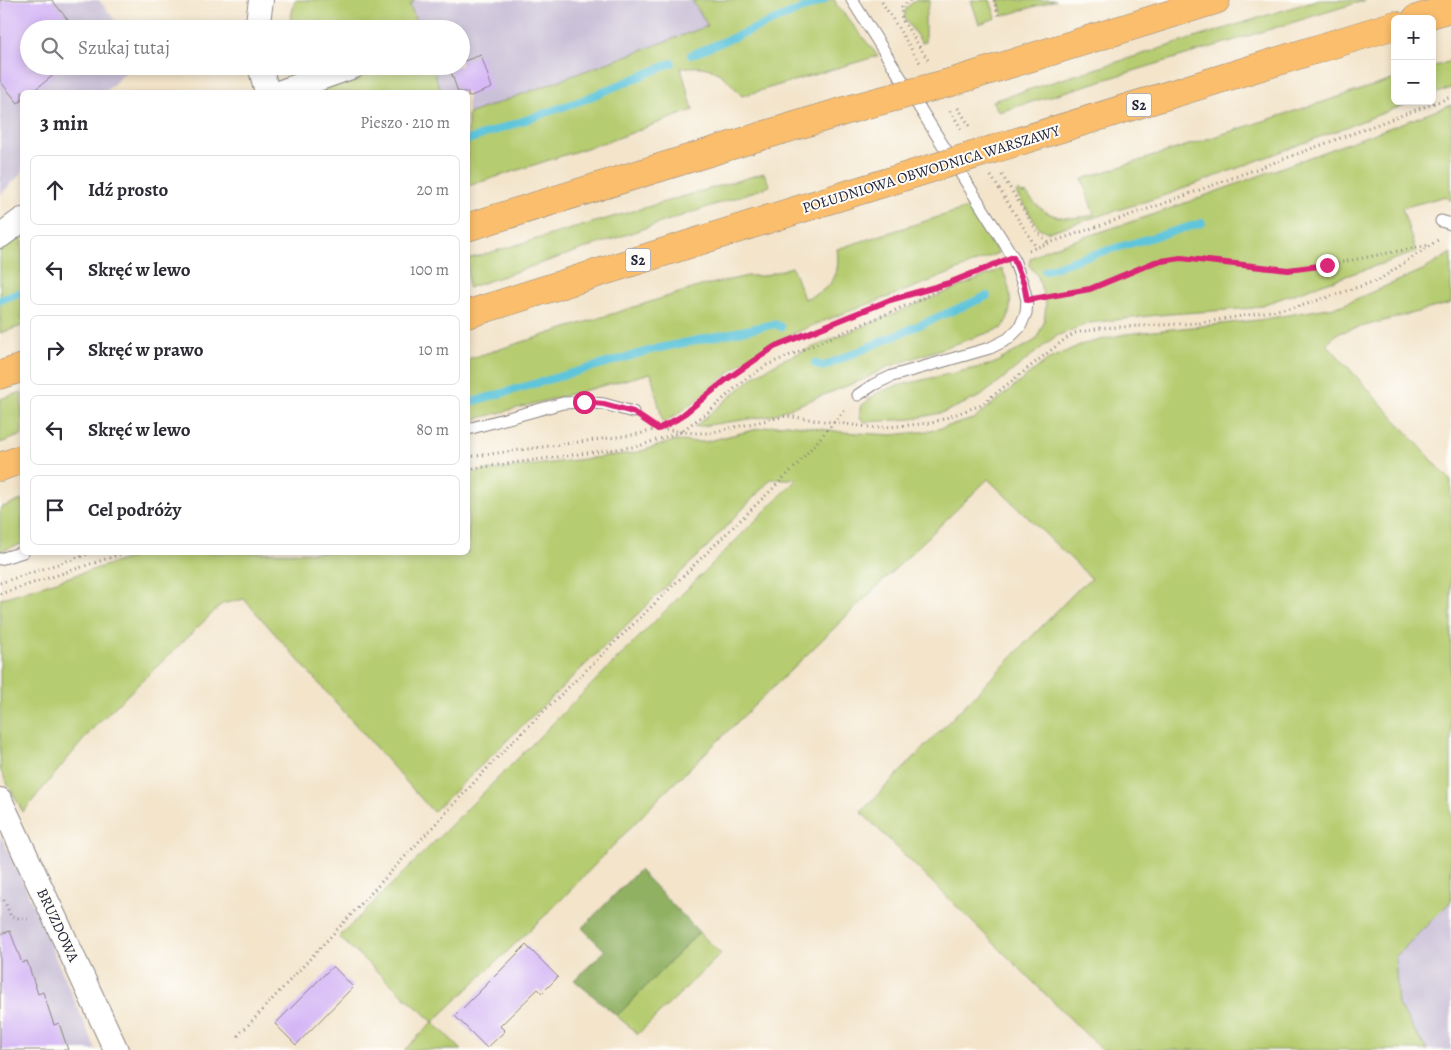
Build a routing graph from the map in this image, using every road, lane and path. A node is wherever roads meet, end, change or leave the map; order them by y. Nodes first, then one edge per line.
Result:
1 (261, 0) edge
2 (852, 0) edge
3 (910, 0) edge
4 (994, 0) edge
5 (1216, 0) edge
6 (1447, 0) edge
7 (884, 1) edge
8 (1451, 8) edge
9 (1423, 15) edge
10 (1429, 15) edge
11 (999, 17) dead end
12 (258, 20) edge
13 (1391, 26) edge
14 (928, 60) dead end
15 (924, 70) dead end
16 (262, 75) edge
17 (329, 75) edge
18 (266, 90) edge
19 (287, 90) edge
20 (951, 96) junction
21 (1451, 97) edge
22 (967, 137) dead end
23 (988, 155) junction
24 (20, 221) edge
25 (470, 227) edge
26 (0, 236) edge
27 (1445, 236) dead end
28 (1048, 242) junction
29 (1433, 244) junction
30 (1036, 247) junction
31 (1013, 257) junction
32 (949, 283) junction
33 (1027, 300) junction
34 (470, 313) edge
35 (20, 369) edge
36 (0, 375) edge
37 (858, 395) dead end
38 (633, 412) joint
39 (834, 423) junction
40 (470, 428) edge
41 (658, 429) junction
42 (680, 432) junction
43 (470, 457) edge
44 (20, 460) edge
45 (0, 467) edge
46 (470, 469) edge
47 (20, 553) edge
48 (85, 555) edge
49 (118, 555) edge
50 (0, 559) edge
51 (0, 583) edge
52 (0, 594) edge
53 (0, 800) edge
54 (238, 1036) dead end
55 (116, 1050) edge

1 - 12 street
2 - 31 lane
3 - 14 path
4 - 11 path
5 - 20 highway
6 - 9 lane
7 - 15 path
8 - 10 highway
13 - 23 highway, POŁUDNIOWA OBWODNICA WARSZAWY / S2
16 - 18 street
17 - 19 street
20 - 22 path
20 - 23 path
20 - 25 highway, bridge
21 - 28 path
23 - 28 path
23 - 30 path
23 - 34 highway, POŁUDNIOWA OBWODNICA WARSZAWY / S2, bridge
24 - 26 street
27 - 29 path
28 - 30 path
29 - 33 path
29 - 39 path
30 - 31 path
31 - 32 path
31 - 33 lane
32 - 41 path
32 - 42 path
33 - 37 lane
35 - 36 highway
38 - 40 lane
38 - 41 path
39 - 42 path
39 - 54 path
41 - 42 path
41 - 43 path
42 - 46 path
44 - 45 highway
47 - 50 lane
48 - 51 path
49 - 52 path
53 - 55 street, BRUZDOWA

